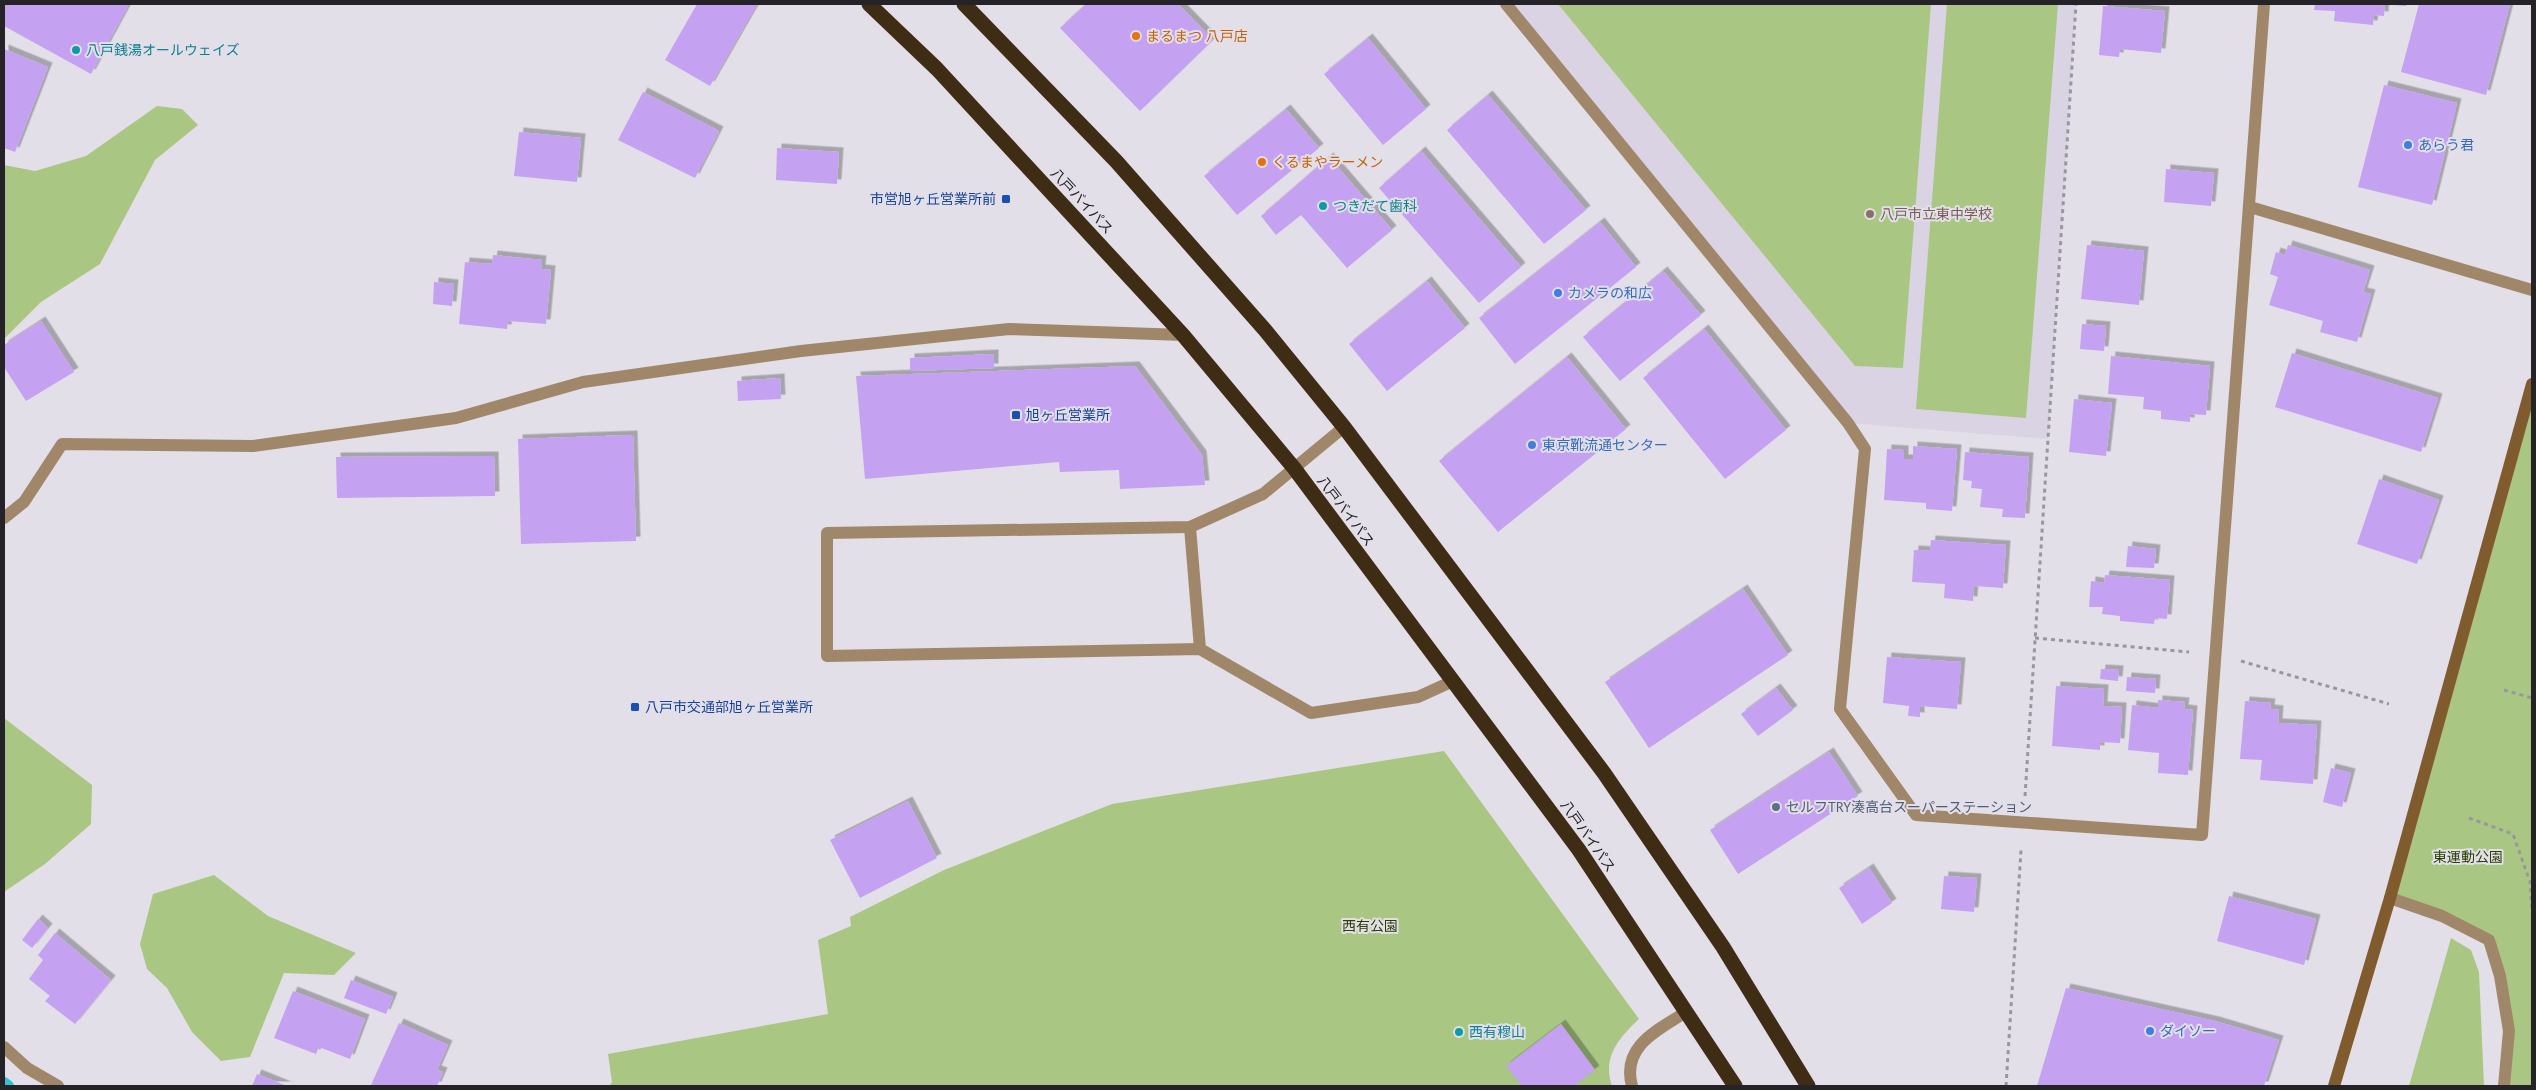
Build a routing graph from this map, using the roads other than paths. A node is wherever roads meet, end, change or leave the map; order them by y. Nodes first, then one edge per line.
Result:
1 (869, 4) edge
2 (964, 4) edge
3 (1506, 4) edge
4 (2264, 4) edge
5 (2250, 207) junction
6 (2532, 290) edge
7 (1183, 335) junction
8 (2532, 384) edge
9 (1344, 427) junction
10 (1294, 468) junction
11 (4, 518) edge
12 (1190, 527) junction
13 (1200, 649) junction
14 (1453, 681) junction
15 (2390, 898) junction
16 (1686, 1012) junction
17 (4, 1047) edge
18 (58, 1086) edge
19 (1632, 1086) edge
20 (1735, 1086) edge
21 (1808, 1086) edge
22 (2334, 1086) edge
23 (2504, 1086) edge

1 - 7 highway, 八戸バイパス
2 - 9 highway
3 - 5 street
4 - 5 street
5 - 6 street
7 - 10 highway, 八戸バイパス
7 - 11 street
8 - 15 street
9 - 10 street
9 - 21 highway
10 - 12 street
10 - 14 highway, 八戸バイパス
12 - 13 street
12 - 13 street
13 - 14 street
14 - 16 highway, 八戸バイパス
15 - 22 street
15 - 23 street
16 - 19 street
16 - 20 highway, 八戸バイパス
17 - 18 street

